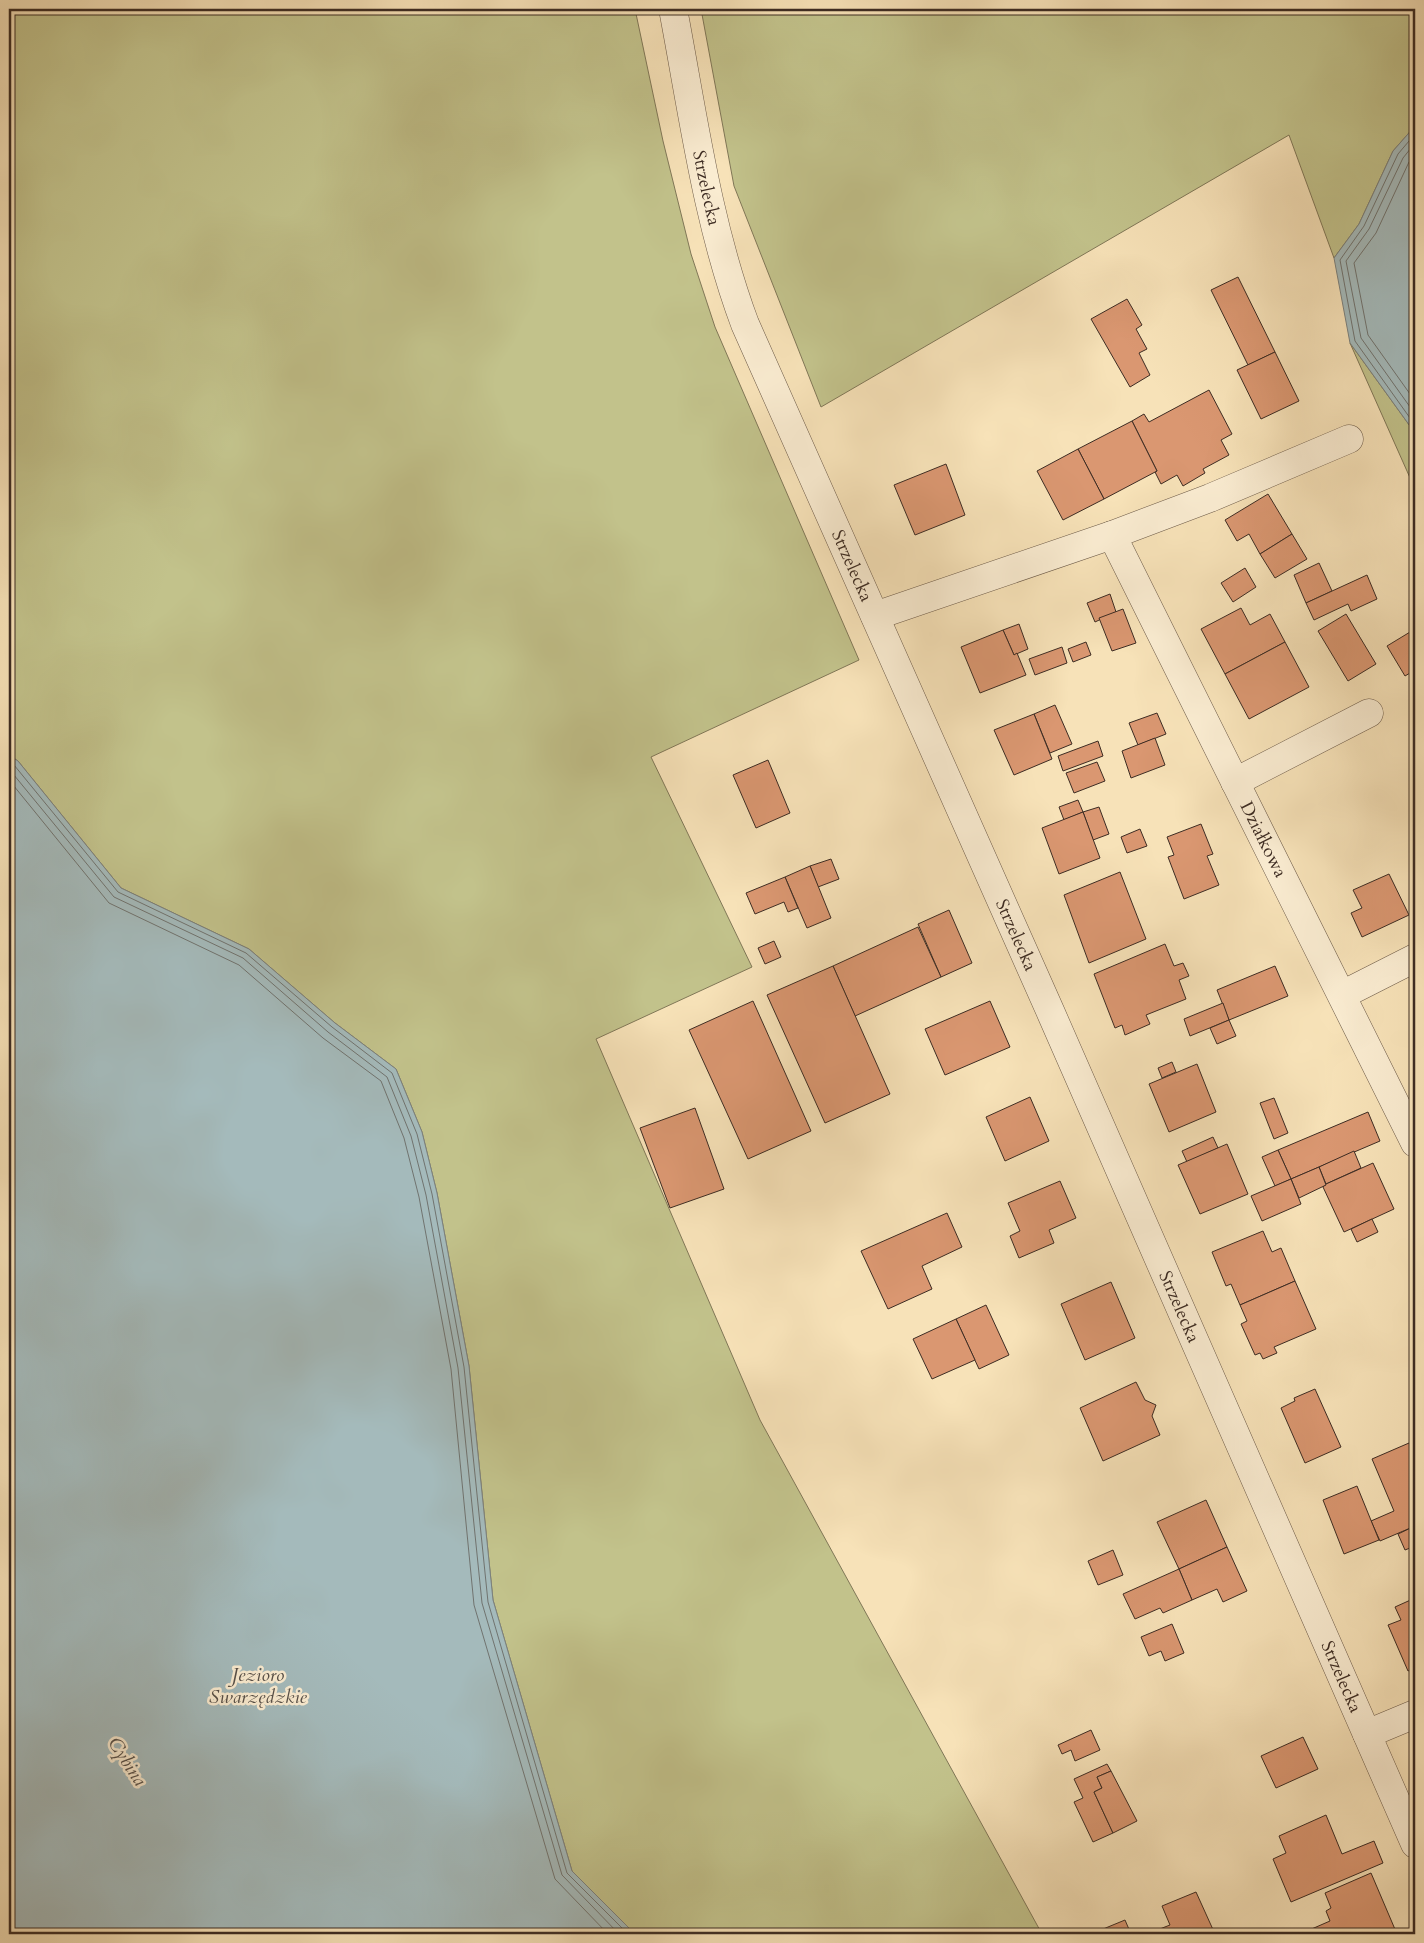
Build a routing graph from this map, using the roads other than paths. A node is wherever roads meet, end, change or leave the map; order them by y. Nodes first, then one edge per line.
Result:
1 (673, 9) edge
2 (1349, 440) dead end
3 (1112, 535) junction
4 (875, 616) junction
5 (1369, 713) dead end
6 (1235, 782) junction
7 (1415, 958) edge
8 (1342, 996) junction
9 (1415, 1143) edge
10 (1415, 1714) edge
11 (1367, 1734) junction
12 (1415, 1844) edge

1 - 4 street, Strzelecka
2 - 3 street
3 - 4 street
3 - 6 street, Działkowa
4 - 11 street, Strzelecka
5 - 6 street
6 - 8 street, Działkowa
7 - 8 street
8 - 9 street, Działkowa
10 - 11 street
11 - 12 street, Strzelecka

